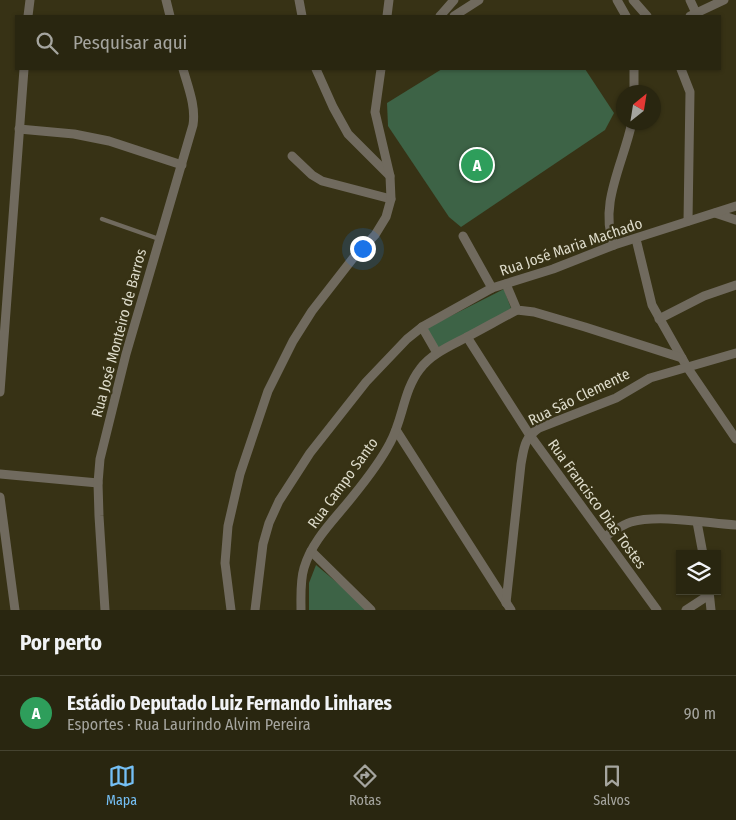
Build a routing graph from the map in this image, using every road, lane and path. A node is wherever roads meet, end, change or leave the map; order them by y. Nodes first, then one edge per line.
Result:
1 (30, 0) edge
2 (166, 0) edge
3 (299, 0) edge
4 (389, 0) edge
5 (454, 0) edge
6 (479, 0) edge
7 (617, 0) edge
8 (633, 0) edge
9 (690, 0) edge
10 (724, 0) edge
11 (693, 14) edge
12 (28, 15) edge
13 (170, 15) edge
14 (302, 15) edge
15 (387, 15) edge
16 (441, 15) edge
17 (456, 15) edge
18 (625, 15) edge
19 (646, 15) edge
20 (24, 70) edge
21 (183, 70) edge
22 (316, 70) edge
23 (380, 70) edge
24 (634, 70) edge
25 (681, 70) edge
26 (634, 85) edge
27 (19, 129) junction
28 (630, 130) edge
29 (292, 156) dead end
30 (182, 165) junction
31 (390, 176) junction
32 (391, 199) junction
33 (736, 206) edge
34 (715, 213) junction
35 (102, 219) dead end
36 (736, 220) edge
37 (688, 221) junction
38 (463, 236) dead end
39 (160, 239) junction
40 (636, 239) junction
41 (614, 245) junction
42 (506, 284) junction
43 (736, 285) edge
44 (492, 288) junction
45 (517, 310) junction
46 (659, 319) junction
47 (422, 327) junction
48 (466, 338) junction
49 (437, 353) junction
50 (736, 353) edge
51 (682, 358) junction
52 (688, 367) junction
53 (0, 392) edge
54 (396, 430) junction
55 (530, 434) junction
56 (736, 439) edge
57 (0, 474) edge
58 (98, 483) junction
59 (0, 497) edge
60 (697, 522) junction
61 (736, 525) edge
62 (604, 537) junction
63 (701, 550) edge
64 (311, 551) junction
65 (0, 566) edge
66 (10, 566) junction
67 (706, 595) edge
68 (709, 595) edge
69 (508, 606) edge
70 (15, 610) edge
71 (105, 610) edge
72 (231, 610) edge
73 (255, 610) edge
74 (301, 610) edge
75 (372, 610) edge
76 (657, 610) edge
77 (686, 610) edge
78 (711, 610) edge

1 - 12 street
2 - 13 street
3 - 14 street
4 - 15 street
5 - 16 street
6 - 17 street
7 - 18 street
8 - 19 street
9 - 11 street
10 - 11 street
20 - 27 street
21 - 30 street, Rua José Monteiro de Barros
22 - 31 street
23 - 31 street
24 - 26 street
25 - 37 street
27 - 30 street
27 - 53 street
28 - 41 street
29 - 32 street
30 - 39 street, Rua José Monteiro de Barros
31 - 32 street
32 - 72 street
33 - 34 street, Rua José Maria Machado
34 - 36 street
34 - 37 street, Rua José Maria Machado
35 - 39 lane
37 - 40 street, Rua José Maria Machado
38 - 44 street
39 - 58 street, Rua José Monteiro de Barros
40 - 41 street, Rua José Maria Machado
40 - 46 street
41 - 42 street, Rua José Maria Machado
42 - 44 street, Rua José Maria Machado
42 - 45 street
43 - 46 street
44 - 47 street, Rua José Maria Machado
45 - 48 street, Rua Campo Santo
45 - 51 street
46 - 51 street
47 - 49 street
47 - 73 street, Rua José Maria Machado
48 - 49 street, Rua Campo Santo
48 - 55 street, Rua Francisco Dias Tostes
49 - 54 street, Rua Campo Santo
50 - 52 street, Rua São Clemente
51 - 52 street
52 - 55 street, Rua São Clemente
52 - 56 street
54 - 64 street, Rua Campo Santo
54 - 69 street
55 - 62 street, Rua Francisco Dias Tostes
55 - 69 street, Rua São Clemente
57 - 58 street
58 - 71 street, Rua José Monteiro de Barros
59 - 66 street
60 - 61 street
60 - 62 street
60 - 63 street
62 - 76 street, Rua Francisco Dias Tostes
64 - 74 street, Rua Campo Santo
64 - 75 street
65 - 66 street
66 - 70 street
67 - 77 street
68 - 78 street

